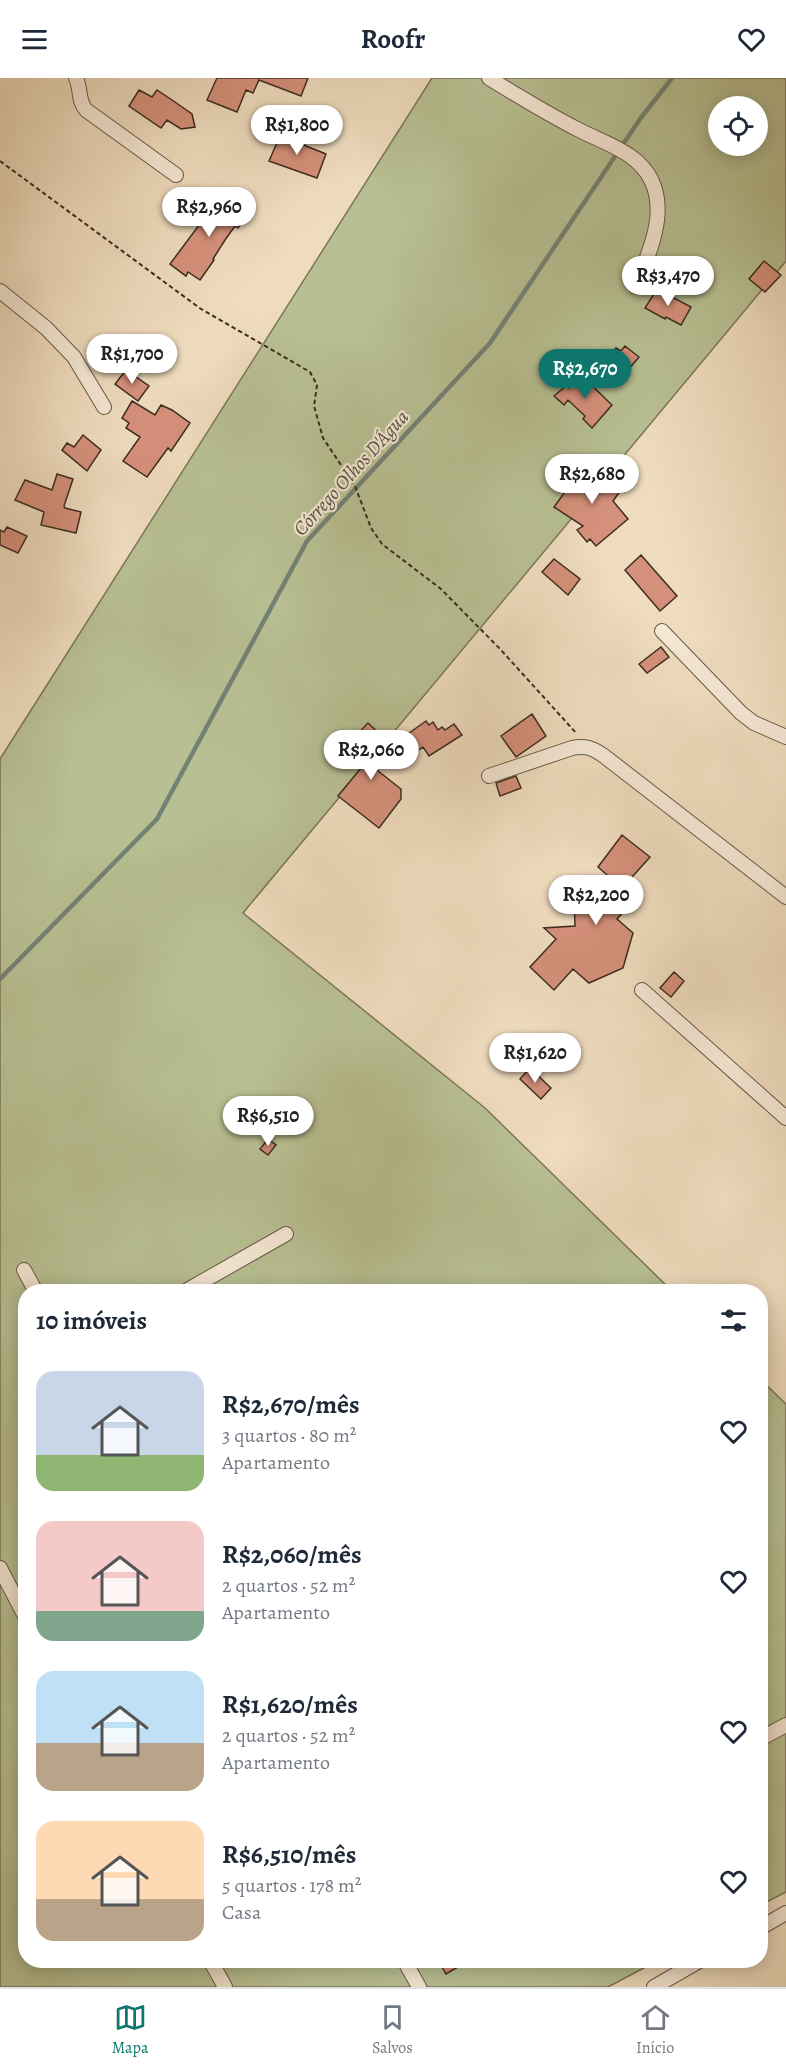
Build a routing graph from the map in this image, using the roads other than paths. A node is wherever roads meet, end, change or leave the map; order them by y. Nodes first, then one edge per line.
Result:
1 (76, 78) edge
2 (489, 78) edge
3 (176, 175) dead end
4 (635, 286) dead end
5 (0, 291) edge
6 (104, 407) dead end
7 (662, 631) dead end
8 (786, 737) edge
9 (489, 776) dead end
10 (786, 897) edge
11 (642, 990) dead end
12 (786, 1118) edge
13 (286, 1234) dead end
14 (24, 1270) dead end
15 (32, 1284) edge
16 (198, 1284) edge
17 (0, 1568) edge
18 (18, 1603) edge
19 (786, 1725) edge
20 (768, 1735) edge
21 (786, 1913) edge
22 (768, 1923) edge
23 (214, 1968) edge
24 (408, 1968) edge
25 (687, 1968) edge
26 (225, 1987) edge
27 (418, 1987) edge
28 (654, 1987) edge

1 - 3 street
2 - 4 street
5 - 6 street
7 - 8 street
9 - 10 street
11 - 12 street
13 - 16 street
14 - 15 street
17 - 18 street
19 - 20 street
21 - 22 street
23 - 26 street
24 - 27 street
25 - 28 street

